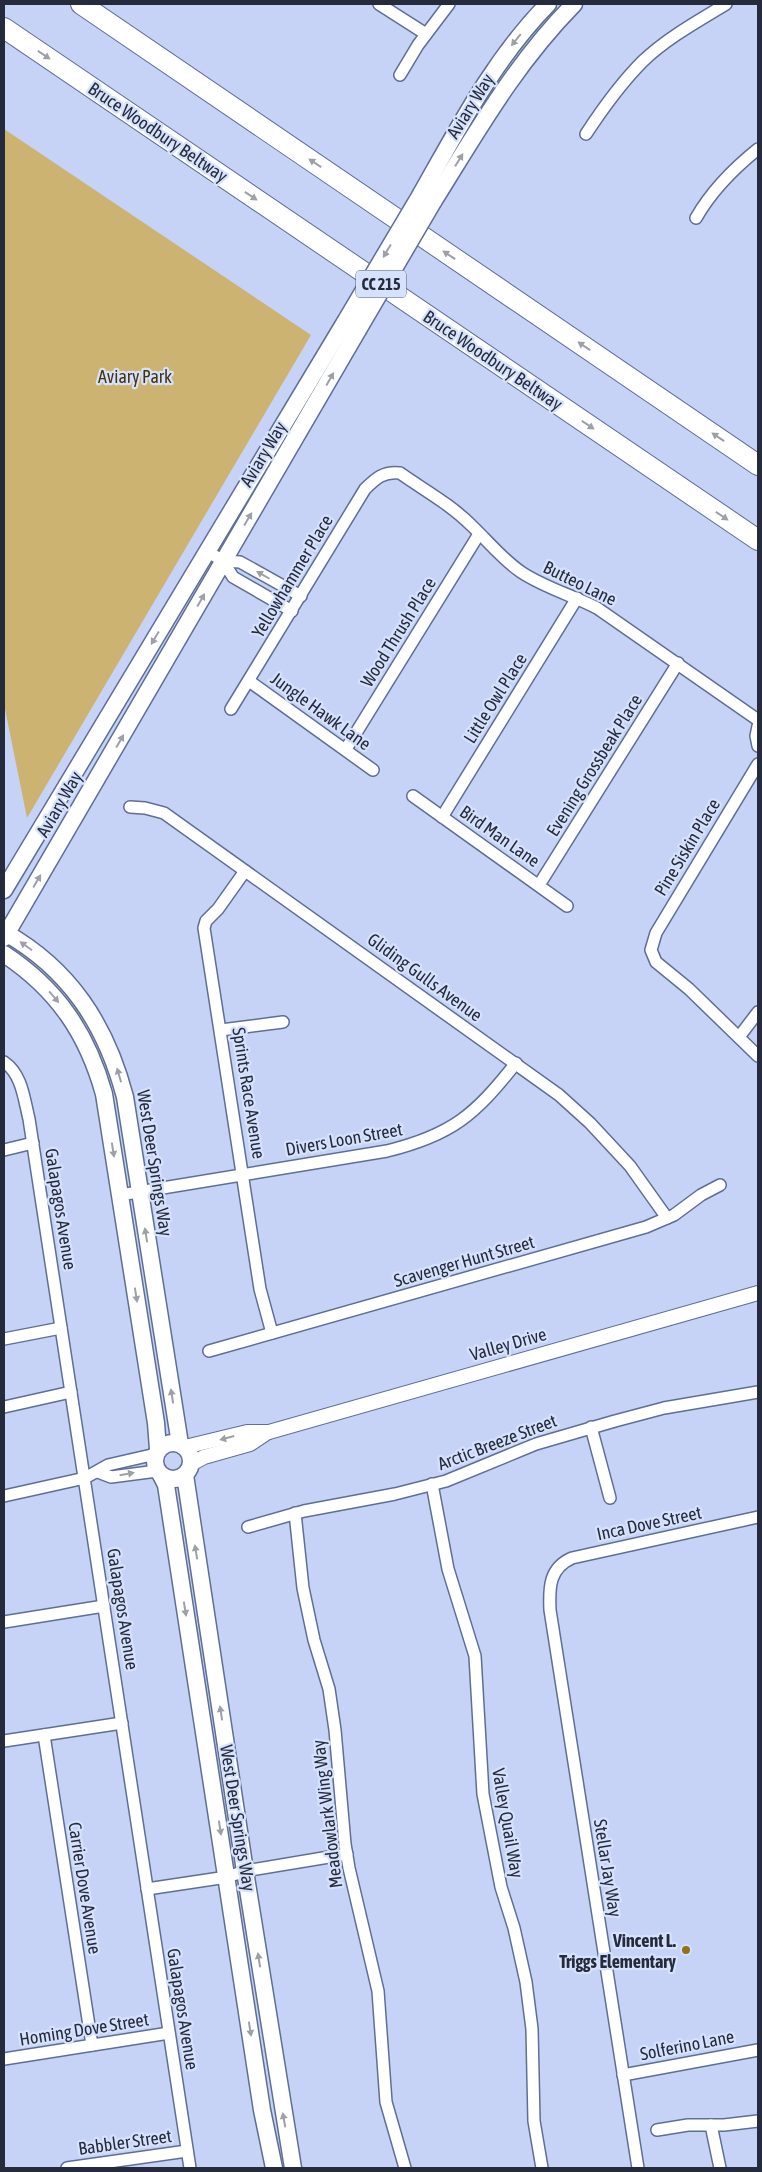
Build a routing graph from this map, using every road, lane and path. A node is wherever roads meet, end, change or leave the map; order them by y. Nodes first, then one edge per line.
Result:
1 (81, 4) edge
2 (379, 4) edge
3 (449, 4) edge
4 (548, 4) edge
5 (574, 4) edge
6 (726, 4) edge
7 (4, 28) edge
8 (426, 34) junction
9 (400, 75) dead end
10 (586, 134) dead end
11 (758, 149) edge
12 (427, 198) junction
13 (696, 218) dead end
14 (351, 326) junction
15 (758, 465) edge
16 (392, 472) joint
17 (479, 534) junction
18 (758, 540) edge
19 (207, 551) junction
20 (223, 561) junction
21 (301, 596) junction
22 (577, 598) junction
23 (292, 611) junction
24 (678, 663) junction
25 (248, 680) junction
26 (231, 709) dead end
27 (758, 720) edge
28 (758, 726) edge
29 (758, 746) edge
30 (346, 749) junction
31 (758, 764) edge
32 (373, 770) dead end
33 (413, 796) dead end
34 (130, 807) dead end
35 (442, 817) junction
36 (245, 871) junction
37 (539, 885) junction
38 (4, 890) edge
39 (567, 906) dead end
40 (5, 934) edge
41 (4, 954) edge
42 (758, 1012) edge
43 (283, 1022) dead end
44 (221, 1030) junction
45 (738, 1037) junction
46 (758, 1056) edge
47 (4, 1062) edge
48 (516, 1063) junction
49 (33, 1143) junction
50 (4, 1150) edge
51 (243, 1173) junction
52 (720, 1185) dead end
53 (140, 1191) junction
54 (120, 1195) junction
55 (666, 1218) junction
56 (758, 1293) edge
57 (61, 1328) junction
58 (272, 1333) junction
59 (4, 1339) edge
60 (209, 1351) dead end
61 (71, 1392) junction
62 (758, 1392) edge
63 (4, 1406) edge
64 (591, 1427) junction
65 (269, 1432) junction
66 (182, 1446) junction
67 (157, 1452) junction
68 (188, 1470) junction
69 (98, 1472) junction
70 (159, 1473) junction
71 (85, 1478) junction
72 (432, 1484) junction
73 (4, 1496) edge
74 (610, 1498) dead end
75 (295, 1513) junction
76 (758, 1517) edge
77 (248, 1527) dead end
78 (554, 1573) joint
79 (104, 1606) junction
80 (4, 1622) edge
81 (122, 1723) junction
82 (44, 1735) junction
83 (4, 1741) edge
84 (346, 1854) junction
85 (236, 1875) junction
86 (147, 1889) junction
87 (169, 2033) junction
88 (92, 2045) junction
89 (758, 2050) edge
90 (4, 2059) edge
91 (623, 2075) junction
92 (758, 2121) edge
93 (711, 2125) junction
94 (657, 2130) dead end
95 (187, 2151) junction
96 (68, 2168) edge
97 (190, 2168) edge
98 (274, 2168) edge
99 (293, 2168) edge
100 (405, 2168) edge
101 (542, 2168) edge
102 (638, 2168) edge
103 (720, 2168) edge

15 -> 1 highway
2 - 8 street
3 - 8 street
4 -> 12 main road, Aviary Way
12 -> 5 main road, Aviary Way
6 - 10 street
7 -> 18 highway, Bruce Woodbury Beltway / CC 215
8 - 9 street
11 - 13 street
12 - 14 main road, Aviary Way, bridge
14 - 19 main road, Aviary Way
20 -> 14 main road, Aviary Way
16 - 17 street, Butteo Lane
16 - 21 street, Yellowhammer Place
17 - 22 street, Butteo Lane
17 - 30 street, Wood Thrush Place
19 - 20 street
19 -> 38 main road, Aviary Way
21 -> 20 street
20 - 23 street
40 -> 20 main road, Aviary Way
21 - 23 street, Yellowhammer Place
22 - 24 street, Butteo Lane
22 - 35 street, Little Owl Place
23 - 25 street, Yellowhammer Place
24 - 27 street, Butteo Lane
24 - 37 street, Evening Grossbeak Place
25 - 26 street, Yellowhammer Place
25 - 30 street, Jungle Hawk Lane
28 - 29 street
30 - 32 street, Jungle Hawk Lane
31 - 45 street, Pine Siskin Place
33 - 35 street, Bird Man Lane
34 - 36 street, Gliding Gulls Avenue
35 - 37 street, Bird Man Lane
36 - 44 street, Sprints Race Avenue
36 - 48 street, Gliding Gulls Avenue
37 - 39 street, Bird Man Lane
53 -> 40 main road, West Deer Springs Way
41 -> 54 main road
42 - 45 street
43 - 44 street
44 - 51 street, Sprints Race Avenue
45 - 46 street
47 - 49 street, Galapagos Avenue
48 - 51 street, Divers Loon Street
48 - 55 street, Gliding Gulls Avenue
49 - 50 street
49 - 57 street, Galapagos Avenue
51 - 53 street, Divers Loon Street
51 - 58 street, Sprints Race Avenue
52 - 55 street, Scavenger Hunt Street
53 - 54 street, Divers Loon Street
66 -> 53 main road, West Deer Springs Way
54 -> 67 main road
55 - 58 street, Scavenger Hunt Street
56 - 65 street, Valley Drive
57 - 59 street
57 - 61 street, Galapagos Avenue
58 - 60 street, Scavenger Hunt Street
61 - 63 street
61 - 71 street, Galapagos Avenue
62 - 64 street, Arctic Breeze Street
64 - 72 street, Arctic Breeze Street
64 - 74 street
65 -> 66 street, Valley Drive
65 - 68 street, Valley Drive
66 - 67 main road
66 - 68 main road
67 - 69 street
67 - 70 main road
68 - 70 main road
85 -> 68 main road, West Deer Springs Way
69 -> 70 street
69 - 71 street
70 -> 85 main road, West Deer Springs Way
71 - 73 street
71 - 79 street, Galapagos Avenue
72 - 75 street, Arctic Breeze Street
72 - 101 street, Valley Quail Way
75 - 77 street, Arctic Breeze Street
75 - 84 street, Meadowlark Wing Way
76 - 78 street, Inca Dove Street
78 - 91 street, Stellar Jay Way
79 - 80 street
79 - 81 street, Galapagos Avenue
81 - 82 street
81 - 86 street, Galapagos Avenue
82 - 83 street
82 - 88 street, Carrier Dove Avenue
84 - 85 street
84 - 100 street, Meadowlark Wing Way
85 - 86 street
85 -> 98 main road, West Deer Springs Way
99 -> 85 main road, West Deer Springs Way
86 - 87 street, Galapagos Avenue
87 - 88 street, Homing Dove Street
87 - 95 street, Galapagos Avenue
88 - 90 street, Homing Dove Street
89 - 91 street, Solferino Lane
91 - 102 street, Stellar Jay Way
92 - 93 street
93 - 94 street
93 - 103 street
95 - 96 street, Babbler Street
95 - 97 street, Galapagos Avenue

